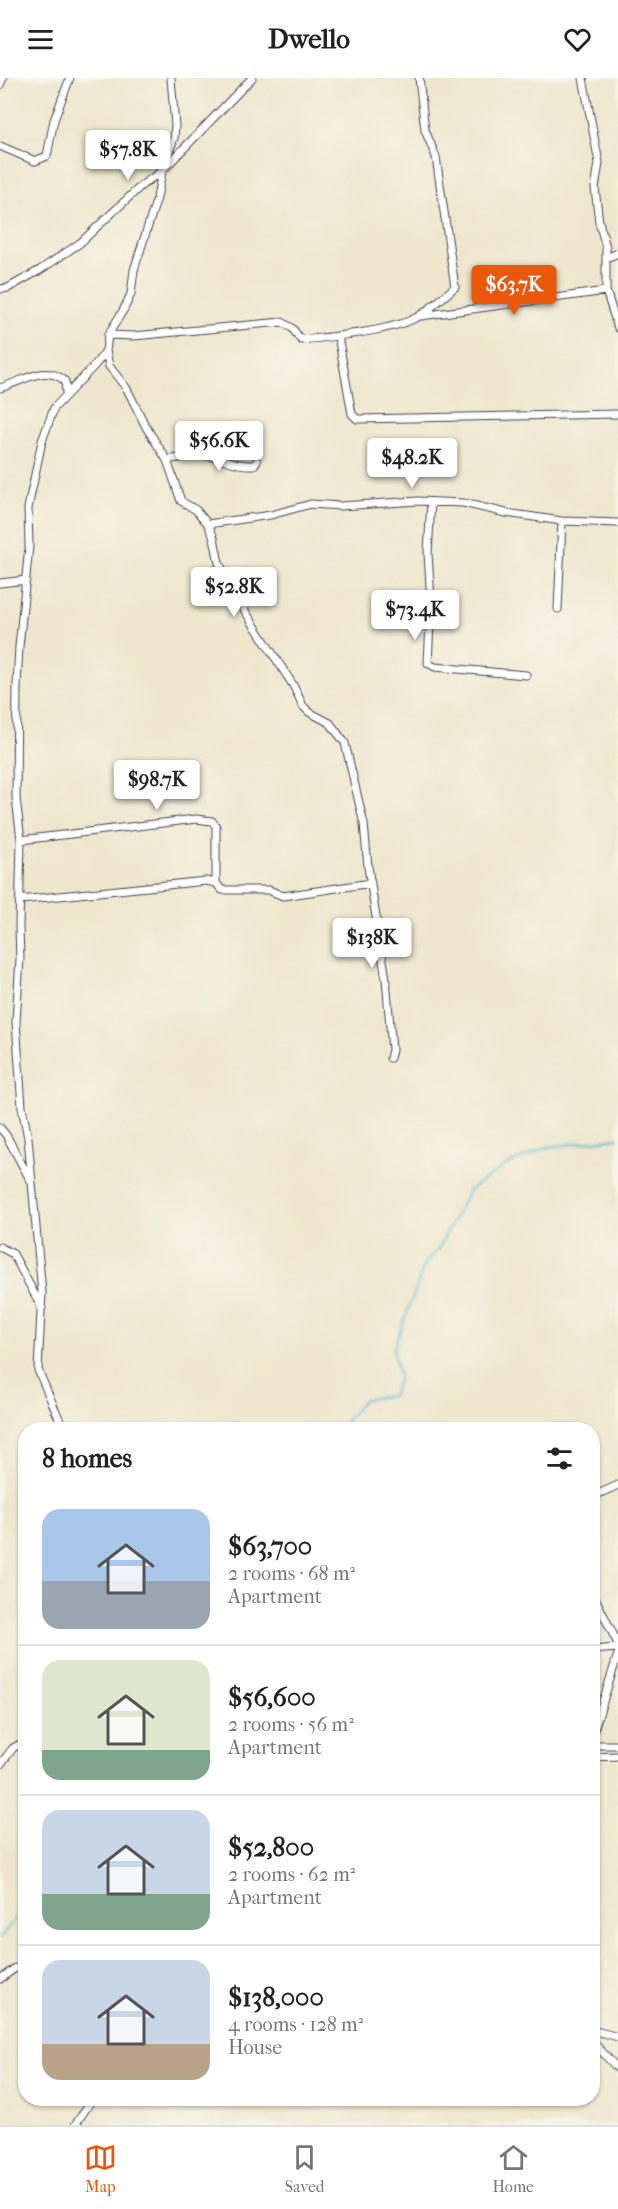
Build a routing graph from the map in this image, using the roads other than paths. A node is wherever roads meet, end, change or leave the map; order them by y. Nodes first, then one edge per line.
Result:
1 (3, 78) edge
2 (70, 78) edge
3 (171, 78) edge
4 (252, 78) edge
5 (418, 78) edge
6 (583, 78) edge
7 (0, 85) edge
8 (0, 146) edge
9 (162, 171) junction
10 (618, 253) edge
11 (606, 258) junction
12 (0, 289) edge
13 (606, 291) junction
14 (419, 316) junction
15 (618, 328) edge
16 (108, 335) junction
17 (338, 336) junction
18 (106, 351) junction
19 (0, 388) edge
20 (66, 393) junction
21 (618, 414) edge
22 (167, 460) junction
23 (257, 461) dead end
24 (431, 502) junction
25 (562, 521) junction
26 (618, 523) edge
27 (208, 524) junction
28 (26, 580) junction
29 (0, 583) edge
30 (558, 609) dead end
31 (526, 675) dead end
32 (21, 840) junction
33 (216, 883) junction
34 (371, 883) junction
35 (20, 900) junction
36 (390, 1058) dead end
37 (0, 1128) edge
38 (32, 1183) junction
39 (0, 1246) edge
40 (43, 1310) junction
41 (61, 1422) edge
42 (618, 1485) edge
43 (600, 1493) edge
44 (600, 1609) edge
45 (618, 1646) edge
46 (600, 1649) edge
47 (618, 1654) edge
48 (600, 1711) edge
49 (18, 1745) edge
50 (600, 1745) edge
51 (618, 1745) edge
52 (618, 1756) edge
53 (600, 1757) edge
54 (0, 1765) edge
55 (18, 1967) edge
56 (0, 1979) edge
57 (600, 2032) edge
58 (618, 2037) edge
59 (600, 2050) edge
60 (618, 2069) edge
61 (88, 2106) edge
62 (75, 2125) edge

1 - 7 street
2 - 8 street
3 - 9 street
4 - 9 street
5 - 14 street
6 - 11 street
9 - 12 street
9 - 16 street
10 - 11 street
11 - 13 street
13 - 14 street
13 - 15 street
14 - 17 street
16 - 17 street
16 - 18 street
17 - 21 street
18 - 20 street
18 - 22 street
19 - 20 street
20 - 28 street
22 - 23 street
22 - 27 street
24 - 25 street
24 - 27 street
24 - 31 street
25 - 26 street
25 - 30 street
27 - 34 street
28 - 29 street
28 - 32 street
32 - 33 street
32 - 35 street
33 - 34 street
33 - 35 street
34 - 36 street
35 - 38 street
37 - 38 street
38 - 40 street
39 - 40 street
40 - 41 street
42 - 43 street
44 - 45 street
45 - 46 street
47 - 48 street
49 - 54 street
50 - 51 street
52 - 53 street
55 - 56 street
57 - 58 street
59 - 60 street
61 - 62 street

